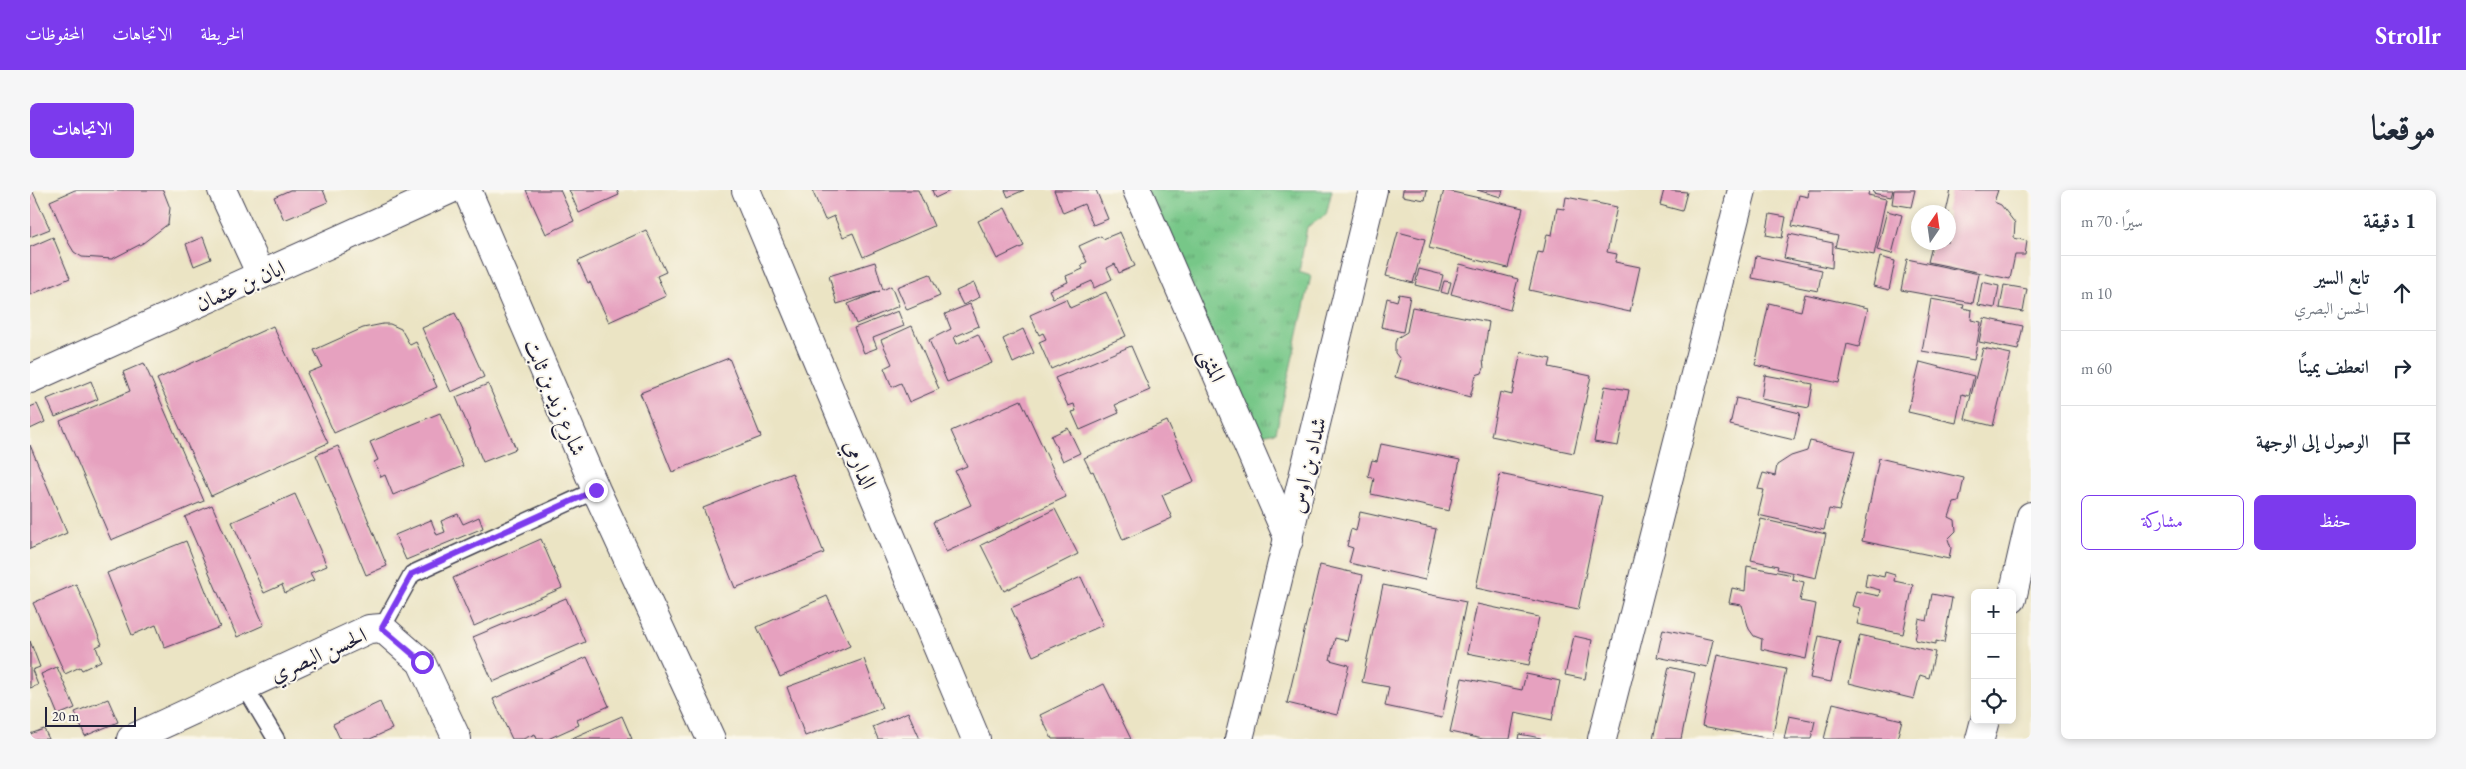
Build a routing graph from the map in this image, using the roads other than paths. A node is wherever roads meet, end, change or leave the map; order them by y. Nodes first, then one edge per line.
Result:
1 (222, 190) edge
2 (449, 190) edge
3 (467, 190) edge
4 (746, 190) edge
5 (1137, 190) edge
6 (1373, 190) edge
7 (1742, 190) edge
8 (261, 275) junction
9 (30, 379) edge
10 (596, 490) junction
11 (2031, 516) edge
12 (1289, 540) junction
13 (2014, 589) edge
14 (382, 628) junction
15 (244, 687) junction
16 (1984, 724) edge
17 (131, 739) edge
18 (276, 739) edge
19 (457, 739) edge
20 (710, 739) edge
21 (976, 739) edge
22 (1239, 739) edge
23 (1602, 739) edge
24 (1980, 739) edge

1 - 8 street
2 - 8 street, ابان بن عثمان
3 - 10 street, شارع زيد بن ثابت
4 - 21 street, الدارمي
5 - 12 street, المثنى
6 - 12 street, شداد بن اوس
7 - 23 street
8 - 9 street, ابان بن عثمان
10 - 14 lane
10 - 20 street, شارع زيد بن ثابت
11 - 13 street
12 - 22 street, شداد بن اوس
14 - 15 street, الحسن البصري
14 - 19 street, الحسن البصري
15 - 17 street, الحسن البصري
15 - 18 lane
16 - 24 street

